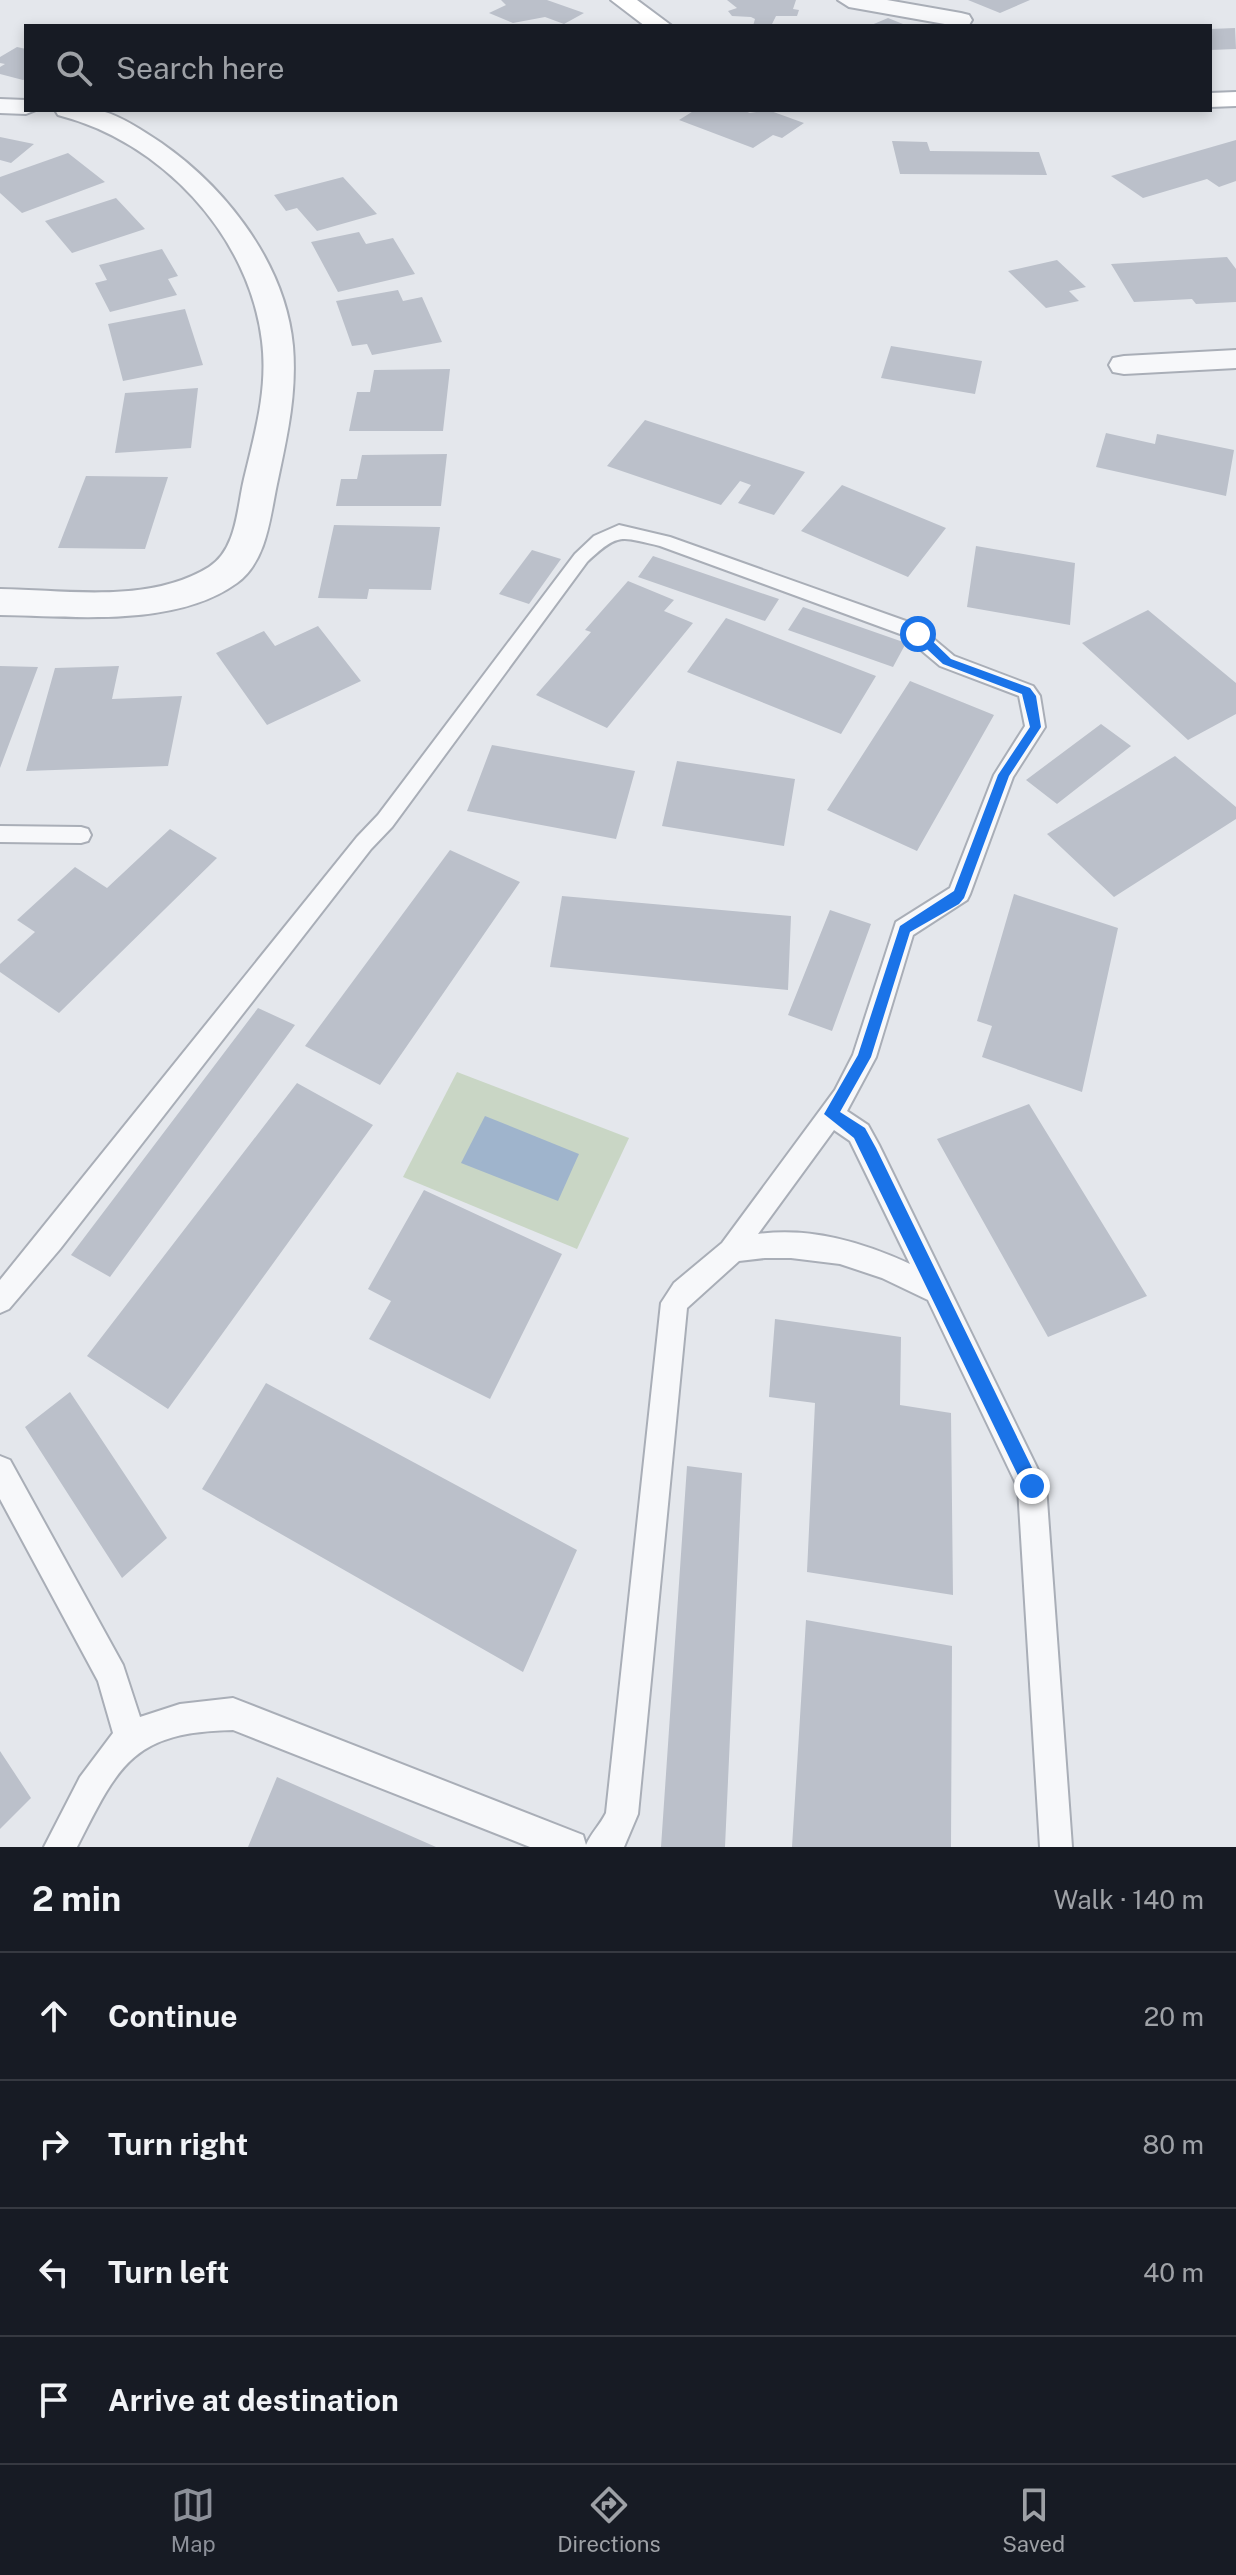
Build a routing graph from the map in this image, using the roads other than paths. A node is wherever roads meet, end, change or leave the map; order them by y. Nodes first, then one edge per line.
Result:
1 (622, 0) edge
2 (849, 0) edge
3 (961, 20) dead end
4 (657, 24) edge
5 (1236, 99) edge
6 (1212, 100) edge
7 (0, 106) edge
8 (24, 107) edge
9 (79, 112) edge
10 (1236, 359) edge
11 (1124, 365) dead end
12 (0, 602) edge
13 (0, 834) edge
14 (81, 835) dead end
15 (831, 1114) junction
16 (737, 1249) junction
17 (936, 1290) junction
18 (0, 1300) edge
19 (0, 1470) edge
20 (130, 1738) junction
21 (60, 1847) edge
22 (571, 1847) edge
23 (602, 1847) edge
24 (1056, 1847) edge

1 - 4 street
2 - 3 street
5 - 6 street
7 - 8 street
9 - 12 street
10 - 11 street
13 - 14 lane
15 - 16 lane
15 - 17 lane
15 - 18 lane
16 - 17 lane
16 - 23 lane
17 - 24 lane
19 - 20 lane
20 - 21 lane
20 - 22 lane

